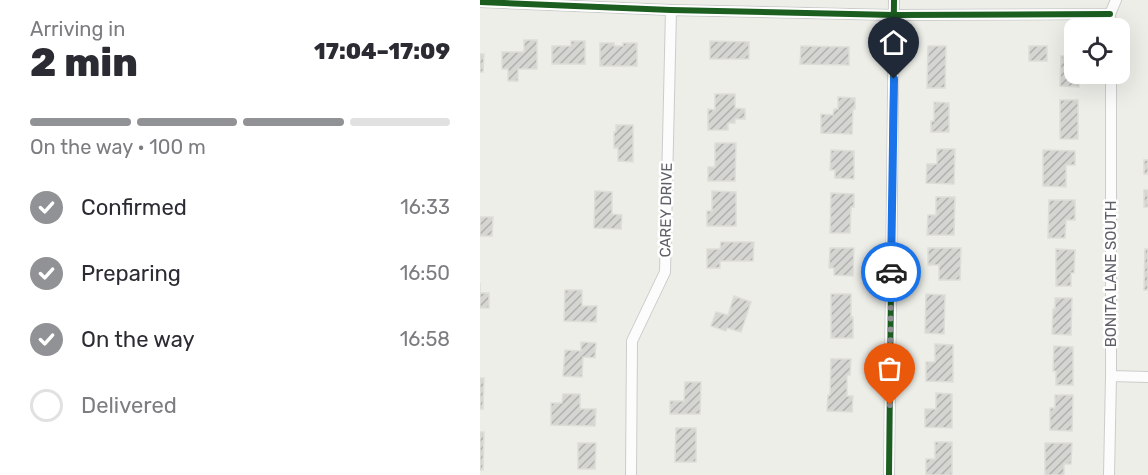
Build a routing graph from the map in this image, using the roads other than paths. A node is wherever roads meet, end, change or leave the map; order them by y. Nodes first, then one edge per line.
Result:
1 (894, 0) edge
2 (1116, 0) edge
3 (480, 2) edge
4 (671, 10) junction
5 (894, 15) junction
6 (1110, 15) junction
7 (1110, 18) edge
8 (1111, 84) edge
9 (1111, 376) junction
10 (1148, 377) edge
11 (631, 475) edge
12 (889, 475) edge
13 (1109, 475) edge

1 - 5 street
2 - 6 street
3 - 4 street
4 - 5 street
4 - 11 street, CAREY DRIVE
5 - 6 street
5 - 12 street
6 - 7 street
8 - 9 street, BONITA LANE SOUTH
9 - 10 street
9 - 13 street, BONITA LANE SOUTH

